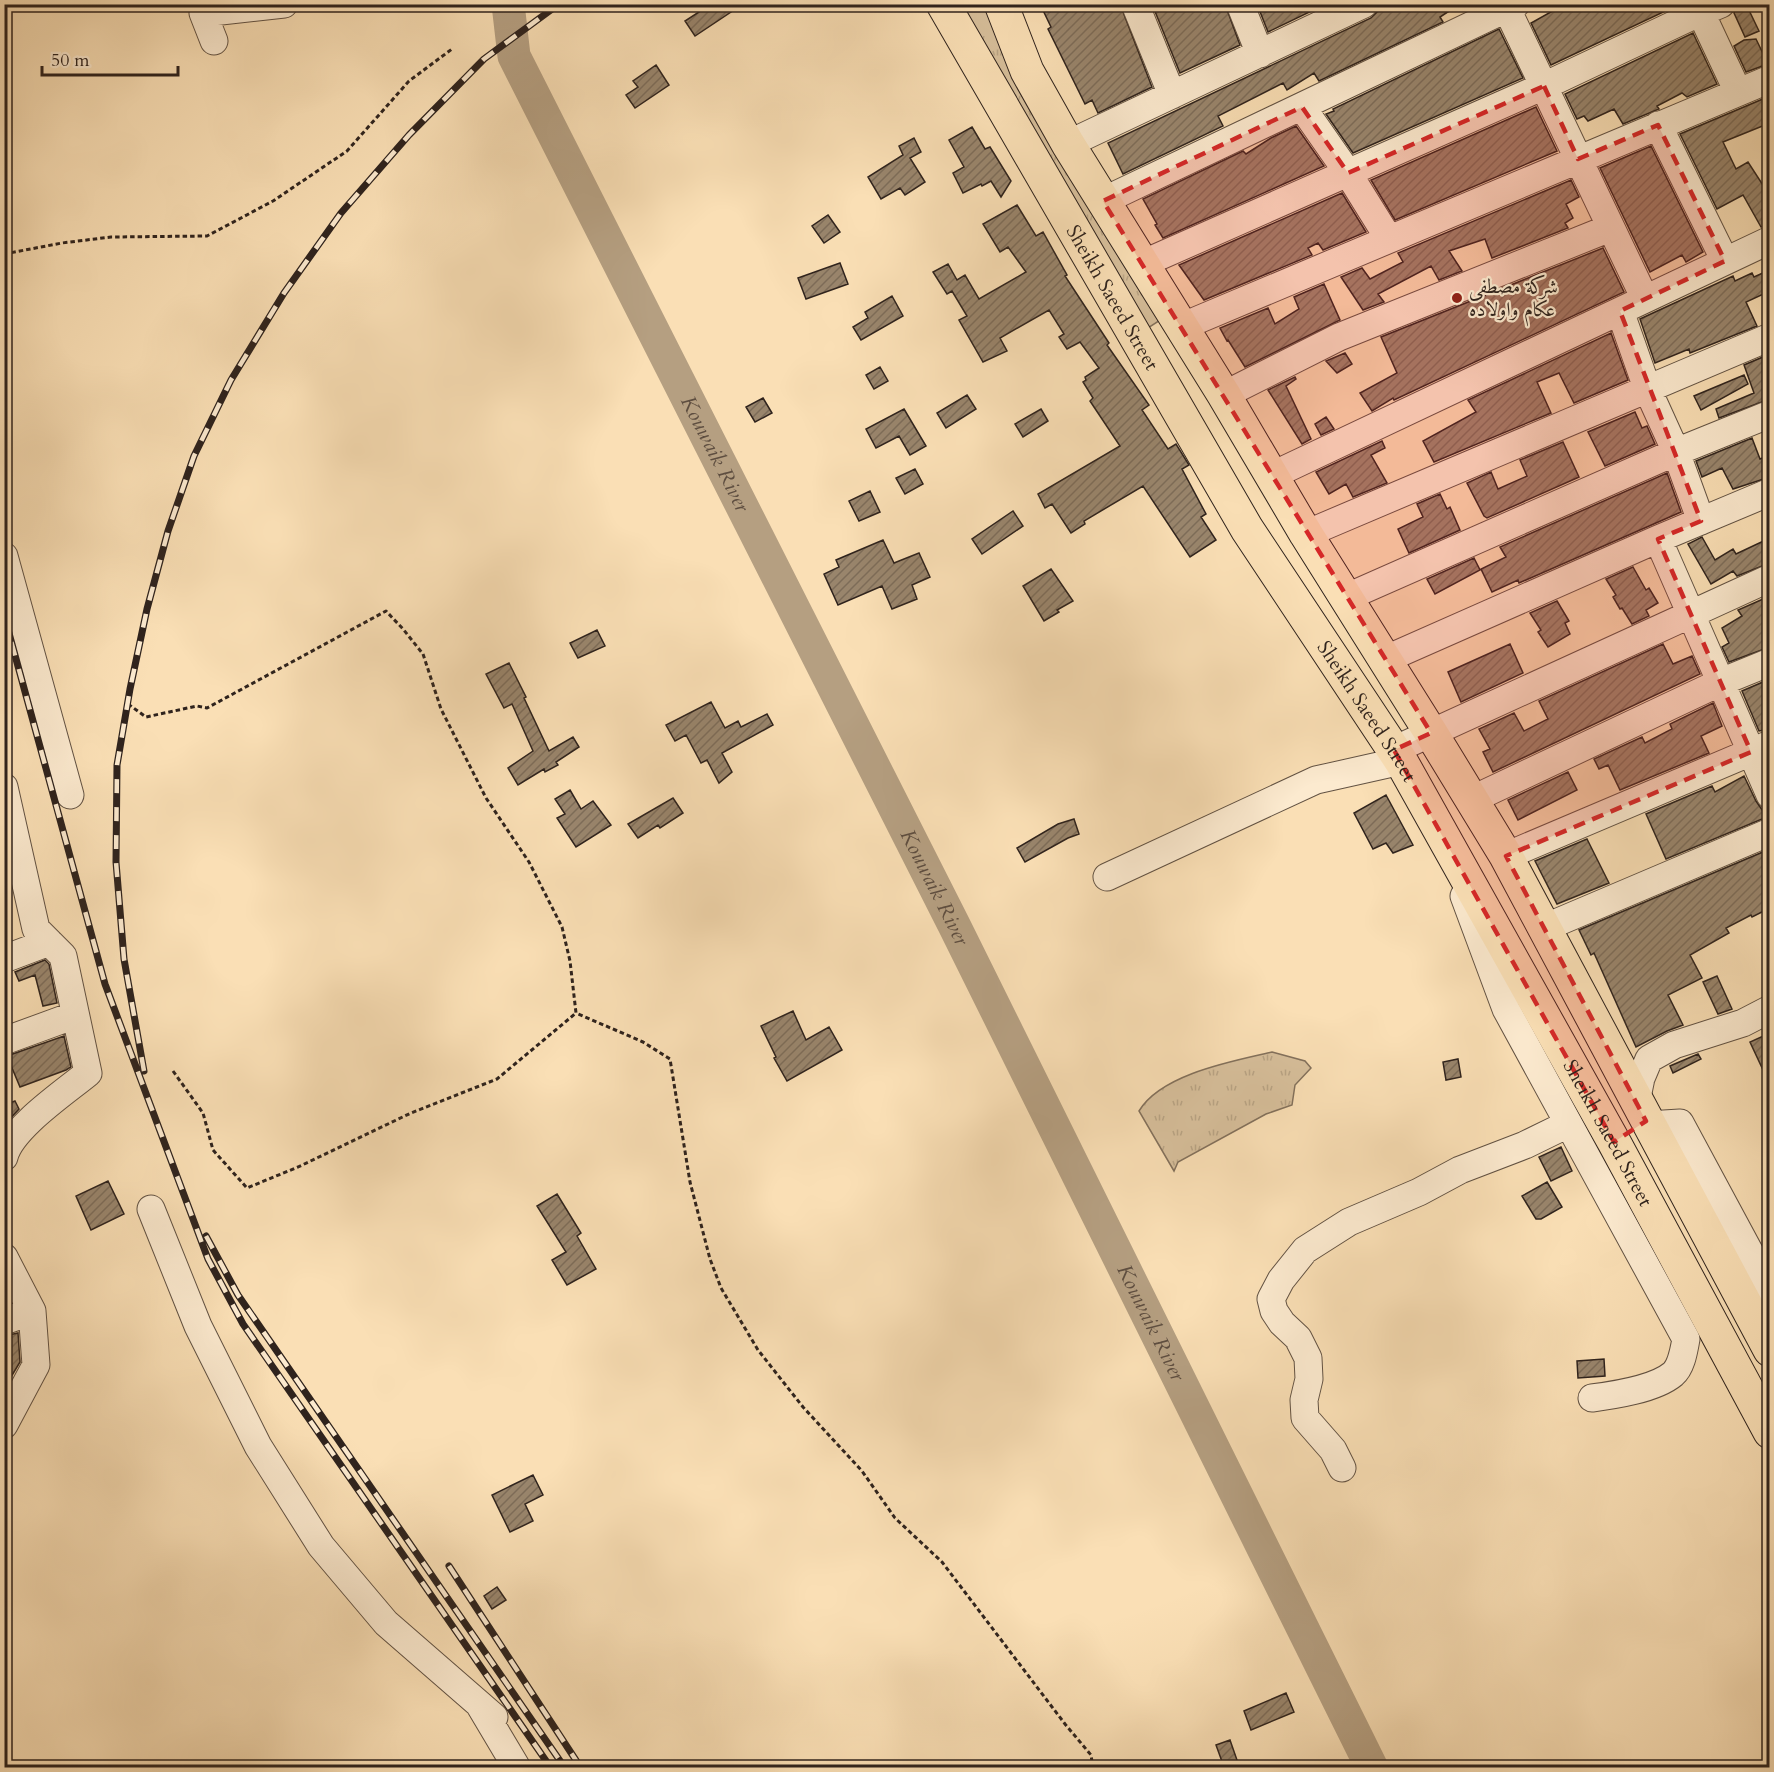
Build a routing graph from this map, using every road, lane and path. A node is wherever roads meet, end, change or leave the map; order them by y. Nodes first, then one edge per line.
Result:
1 (284, 4) edge
2 (943, 4) edge
3 (1001, 4) edge
4 (1135, 4) edge
5 (1240, 4) edge
6 (1364, 4) edge
7 (1512, 7) edge
8 (203, 9) edge
9 (1698, 10) edge
10 (1324, 13) edge
11 (1469, 15) edge
12 (214, 41) dead end
13 (452, 49) dead end
14 (1260, 54) junction
15 (1770, 79) edge
16 (1544, 87) junction
17 (1738, 92) junction
18 (1172, 95) junction
19 (1302, 107) junction
20 (1658, 125) junction
21 (1068, 144) junction
22 (1578, 159) junction
23 (1348, 173) junction
24 (1104, 201) junction
25 (1610, 228) junction
26 (1389, 239) junction
27 (1770, 240) edge
28 (4, 254) edge
29 (1725, 261) junction
30 (1142, 264) junction
31 (1645, 299) junction
32 (1620, 310) junction
33 (1181, 327) junction
34 (1770, 337) edge
35 (1647, 388) junction
36 (1224, 395) junction
37 (1770, 414) edge
38 (1676, 452) junction
39 (1271, 476) junction
40 (1770, 492) edge
41 (1701, 521) junction
42 (1306, 534) junction
43 (1658, 539) junction
44 (4, 556) edge
45 (1770, 578) edge
46 (1346, 598) junction
47 (1690, 613) junction
48 (1384, 660) junction
49 (1770, 662) edge
50 (1721, 682) junction
51 (128, 704) dead end
52 (1431, 733) junction
53 (1760, 748) edge
54 (1397, 756) junction
55 (4, 787) edge
56 (69, 795) dead end
57 (1770, 795) edge
58 (1471, 800) junction
59 (1440, 829) junction
60 (1770, 832) edge
61 (1506, 856) junction
62 (1107, 877) dead end
63 (1544, 928) junction
64 (49, 942) junction
65 (4, 959) edge
66 (1770, 1009) edge
67 (576, 1013) junction
68 (75, 1015) junction
69 (4, 1041) edge
70 (173, 1071) dead end
71 (1643, 1116) junction
72 (1568, 1124) junction
73 (1614, 1142) junction
74 (8, 1145) edge
75 (151, 1209) dead end
76 (4, 1257) edge
77 (1770, 1290) edge
78 (32, 1311) junction
79 (4, 1322) edge
80 (1770, 1350) edge
81 (1592, 1398) dead end
82 (4, 1425) edge
83 (1770, 1432) edge
84 (1342, 1468) dead end
85 (517, 1767) edge
86 (1094, 1767) edge

1 - 8 street
2 - 54 main road, Sheikh Saeed Street
3 - 21 main road, Sheikh Saeed Street
4 - 18 street
5 - 14 street
6 - 10 street
7 - 11 street
7 - 16 street
8 - 12 street
9 - 16 street
9 - 17 street
10 - 14 street
11 - 19 street
13 - 28 path
14 - 18 street
15 - 17 street
16 - 22 street
16 - 23 street
17 - 20 street
18 - 21 street
19 - 23 street
19 - 24 street
20 - 22 street
20 - 29 street
21 - 24 main road, Sheikh Saeed Street
22 - 25 street
22 - 26 street
23 - 26 street
23 - 30 street
24 - 30 main road, Sheikh Saeed Street
25 - 31 street
25 - 36 street
26 - 33 street
27 - 29 street
29 - 31 street
30 - 33 main road, Sheikh Saeed Street
31 - 32 street
32 - 35 street
32 - 39 street
33 - 36 main road, Sheikh Saeed Street
34 - 35 street
35 - 38 street
35 - 42 street
36 - 39 main road, Sheikh Saeed Street
37 - 38 street
38 - 41 street
38 - 46 street
39 - 42 main road, Sheikh Saeed Street
40 - 41 street
41 - 43 street
42 - 46 main road, Sheikh Saeed Street
43 - 47 street
43 - 48 street
44 - 56 street
45 - 47 street
46 - 48 main road, Sheikh Saeed Street
47 - 50 street
47 - 52 street
48 - 52 main road, Sheikh Saeed Street
49 - 50 street
50 - 53 street
50 - 58 street
51 - 67 path
52 - 54 street
52 - 58 main road, Sheikh Saeed Street
53 - 57 street
53 - 61 street
54 - 59 main road, Sheikh Saeed Street
54 - 62 street
55 - 64 street
58 - 61 main road, Sheikh Saeed Street
59 - 72 street
59 - 73 main road, Sheikh Saeed Street
60 - 63 street
61 - 63 main road, Sheikh Saeed Street
63 - 71 main road, Sheikh Saeed Street
64 - 65 street
64 - 68 street
66 - 71 street
67 - 70 path
67 - 86 path
68 - 69 street
68 - 74 street
71 - 73 main road
71 - 77 street
71 - 80 main road, Sheikh Saeed Street
72 - 81 street
72 - 84 street
73 - 83 main road, Sheikh Saeed Street
75 - 85 street
76 - 78 street
78 - 79 street
78 - 82 street

